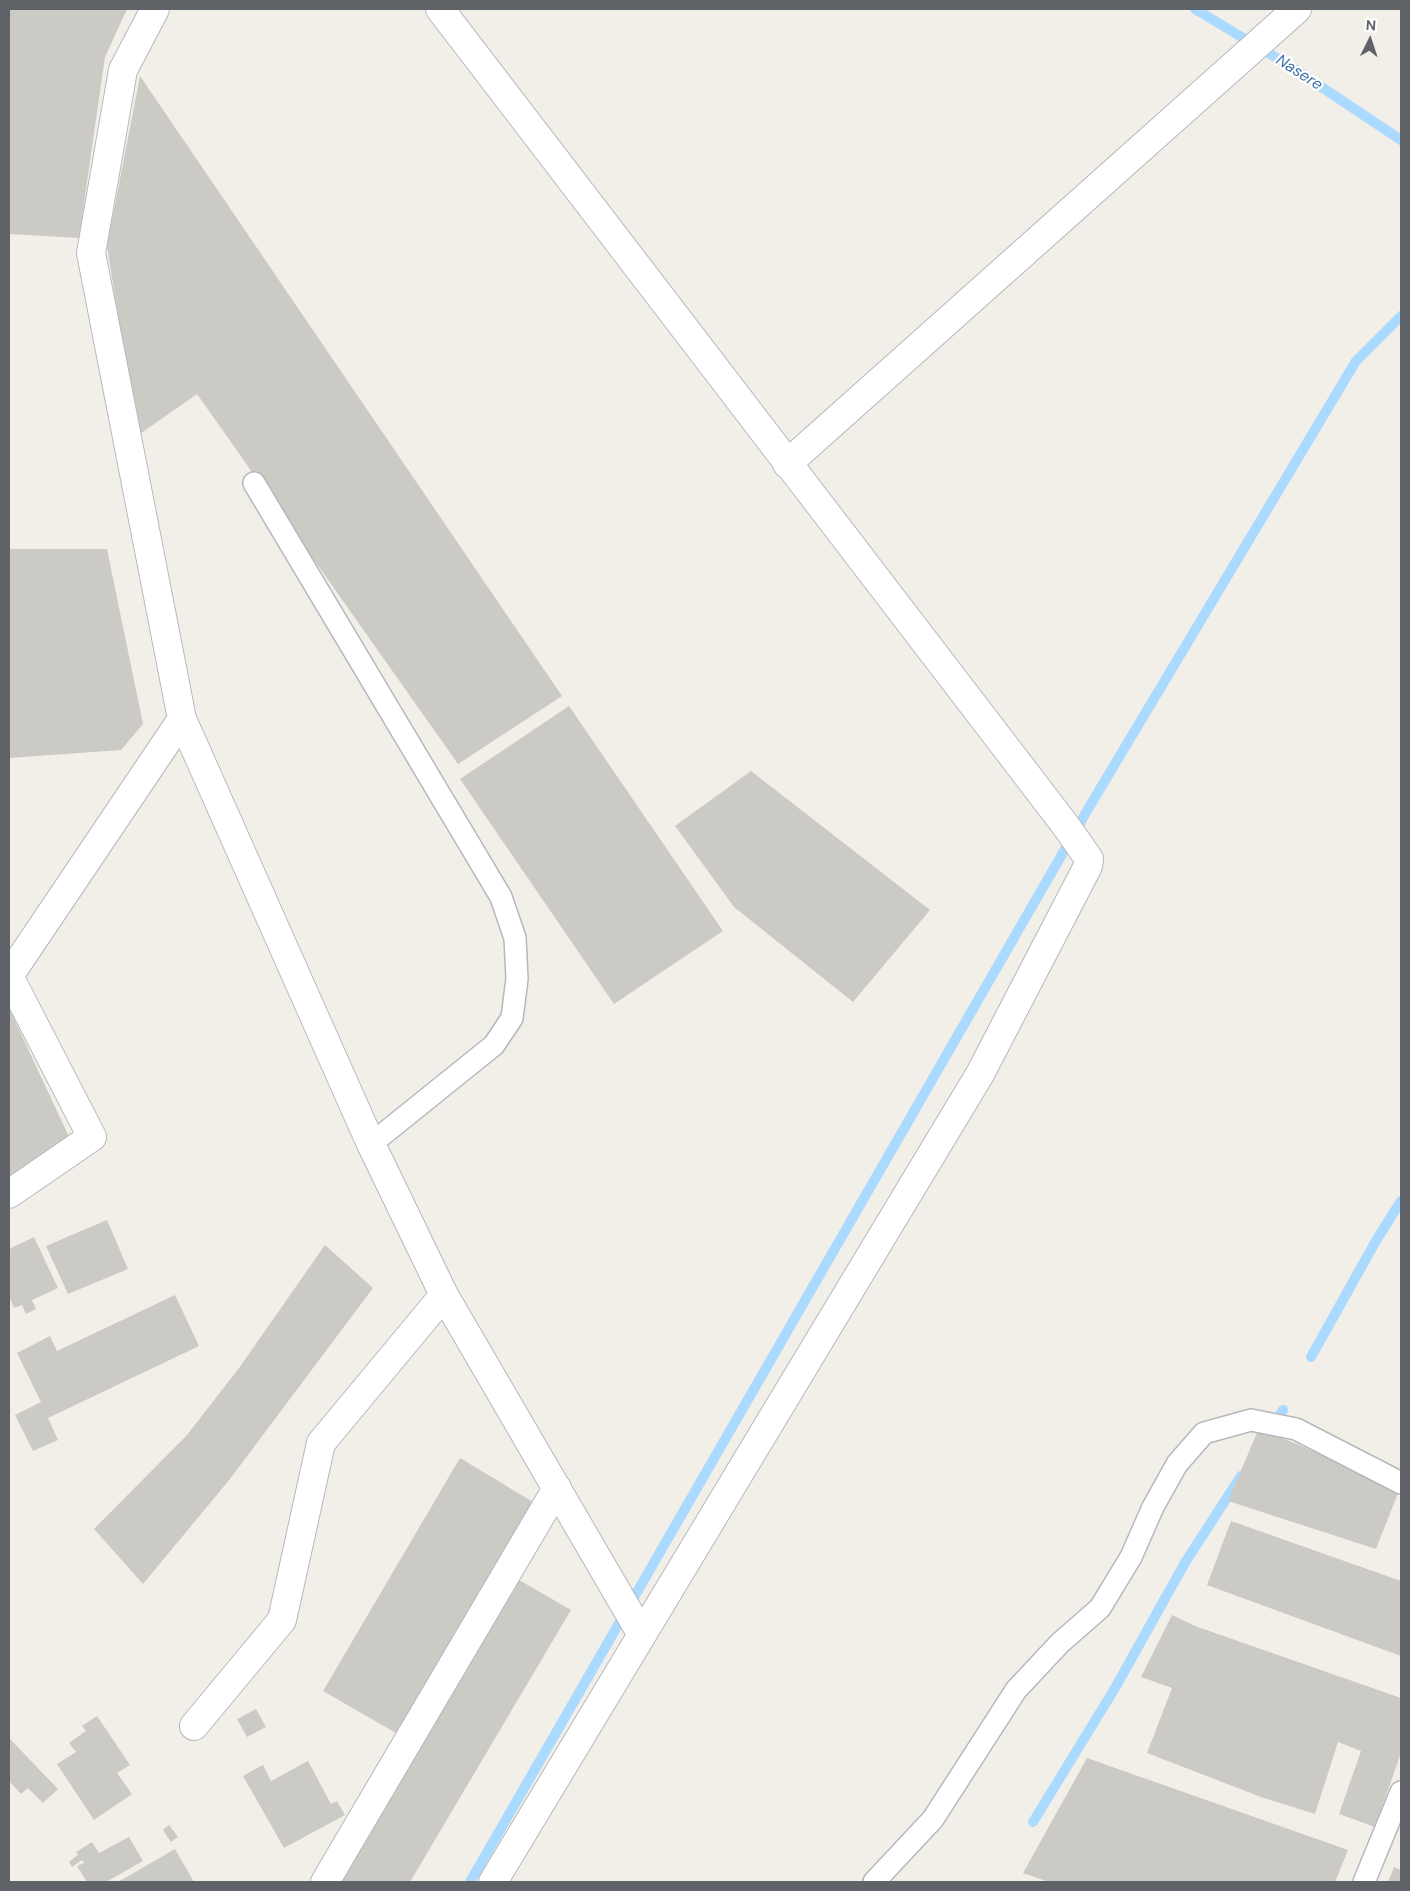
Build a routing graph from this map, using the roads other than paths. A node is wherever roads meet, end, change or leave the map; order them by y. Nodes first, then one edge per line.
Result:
1 (156, 9) edge
2 (440, 9) edge
3 (1288, 16) edge
4 (787, 464) junction
5 (254, 483) dead end
6 (182, 719) junction
7 (371, 1144) junction
8 (9, 1194) edge
9 (444, 1295) junction
10 (1401, 1483) edge
11 (557, 1488) junction
12 (636, 1626) junction
13 (194, 1726) dead end
14 (1401, 1792) edge
15 (325, 1882) edge
16 (493, 1882) edge
17 (874, 1882) edge
18 (1364, 1882) edge

1 - 6 street
2 - 4 street
3 - 4 street
4 - 12 street
5 - 7 lane
6 - 7 street
6 - 8 street
7 - 9 street
9 - 11 street
9 - 13 street
10 - 17 lane
11 - 12 street
11 - 15 street
12 - 16 street
14 - 18 lane

